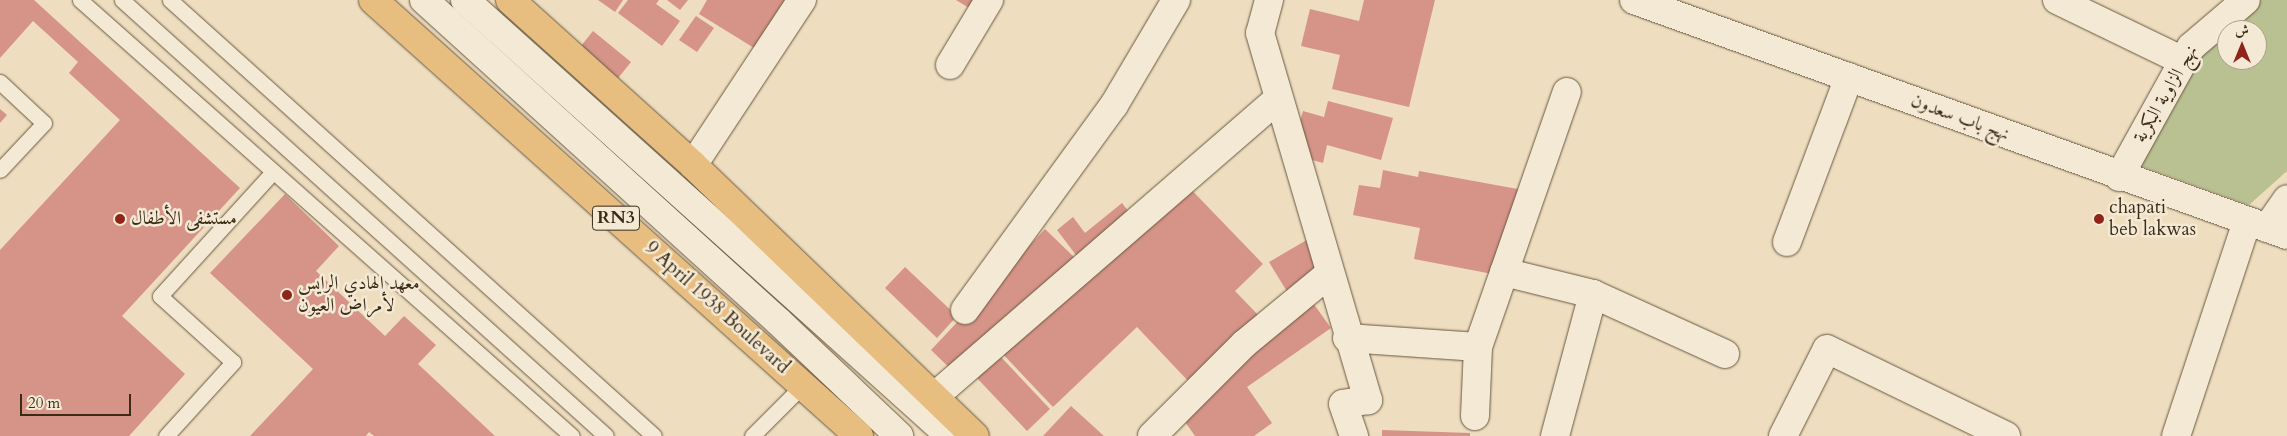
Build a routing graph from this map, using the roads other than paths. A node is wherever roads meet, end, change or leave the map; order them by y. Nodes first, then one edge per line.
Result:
1 (80, 0) edge
2 (122, 0) edge
3 (170, 0) edge
4 (373, 0) edge
5 (424, 0) edge
6 (465, 0) edge
7 (510, 0) edge
8 (802, 0) edge
9 (989, 0) edge
10 (1176, 0) edge
11 (1269, 0) edge
12 (1634, 0) edge
13 (2057, 0) edge
14 (2246, 0) edge
15 (2183, 61) junction
16 (950, 65) dead end
17 (1849, 77) junction
18 (0, 82) edge
19 (1566, 92) dead end
20 (1278, 99) junction
21 (693, 165) junction
22 (0, 170) edge
23 (273, 172) junction
24 (2119, 177) junction
25 (2287, 199) edge
26 (2267, 228) edge
27 (1787, 242) dead end
28 (1504, 272) junction
29 (1329, 274) junction
30 (1593, 294) junction
31 (965, 310) dead end
32 (1347, 338) junction
33 (1478, 347) junction
34 (1725, 354) dead end
35 (803, 385) junction
36 (935, 396) junction
37 (1475, 416) dead end
38 (166, 436) edge
39 (572, 436) edge
40 (606, 436) edge
41 (654, 436) edge
42 (752, 436) edge
43 (859, 436) edge
44 (898, 436) edge
45 (950, 436) edge
46 (976, 436) edge
47 (1152, 436) edge
48 (1354, 436) edge
49 (1555, 436) edge
50 (1783, 436) edge
51 (2006, 436) edge
52 (2176, 436) edge

1 - 23 lane
2 - 40 lane
3 - 41 lane
4 - 35 main road, 9 April 1938 Boulevard / RN3
5 - 44 street, 9 April 1938 Boulevard
6 - 45 street
7 - 21 main road
8 - 21 street
9 - 16 street
10 - 31 street
11 - 20 street
12 - 17 street, نهج باب سعدون
13 - 15 street
14 - 15 street, نهج الزاوية البكرية
15 - 24 street, نهج الزاوية البكرية
17 - 24 street, نهج باب سعدون
17 - 27 street
18 - 22 lane
19 - 28 street
20 - 29 street
20 - 36 street
21 - 36 main road
23 - 38 lane
23 - 39 lane
24 - 26 street, نهج باب سعدون
25 - 26 street
26 - 52 street
28 - 30 street
28 - 33 street
29 - 32 street
29 - 47 street
30 - 34 street
30 - 49 street
32 - 33 street
32 - 48 street
33 - 37 street
35 - 42 lane
35 - 43 main road, 9 April 1938 Boulevard / RN3
36 - 46 main road
50 - 51 street

